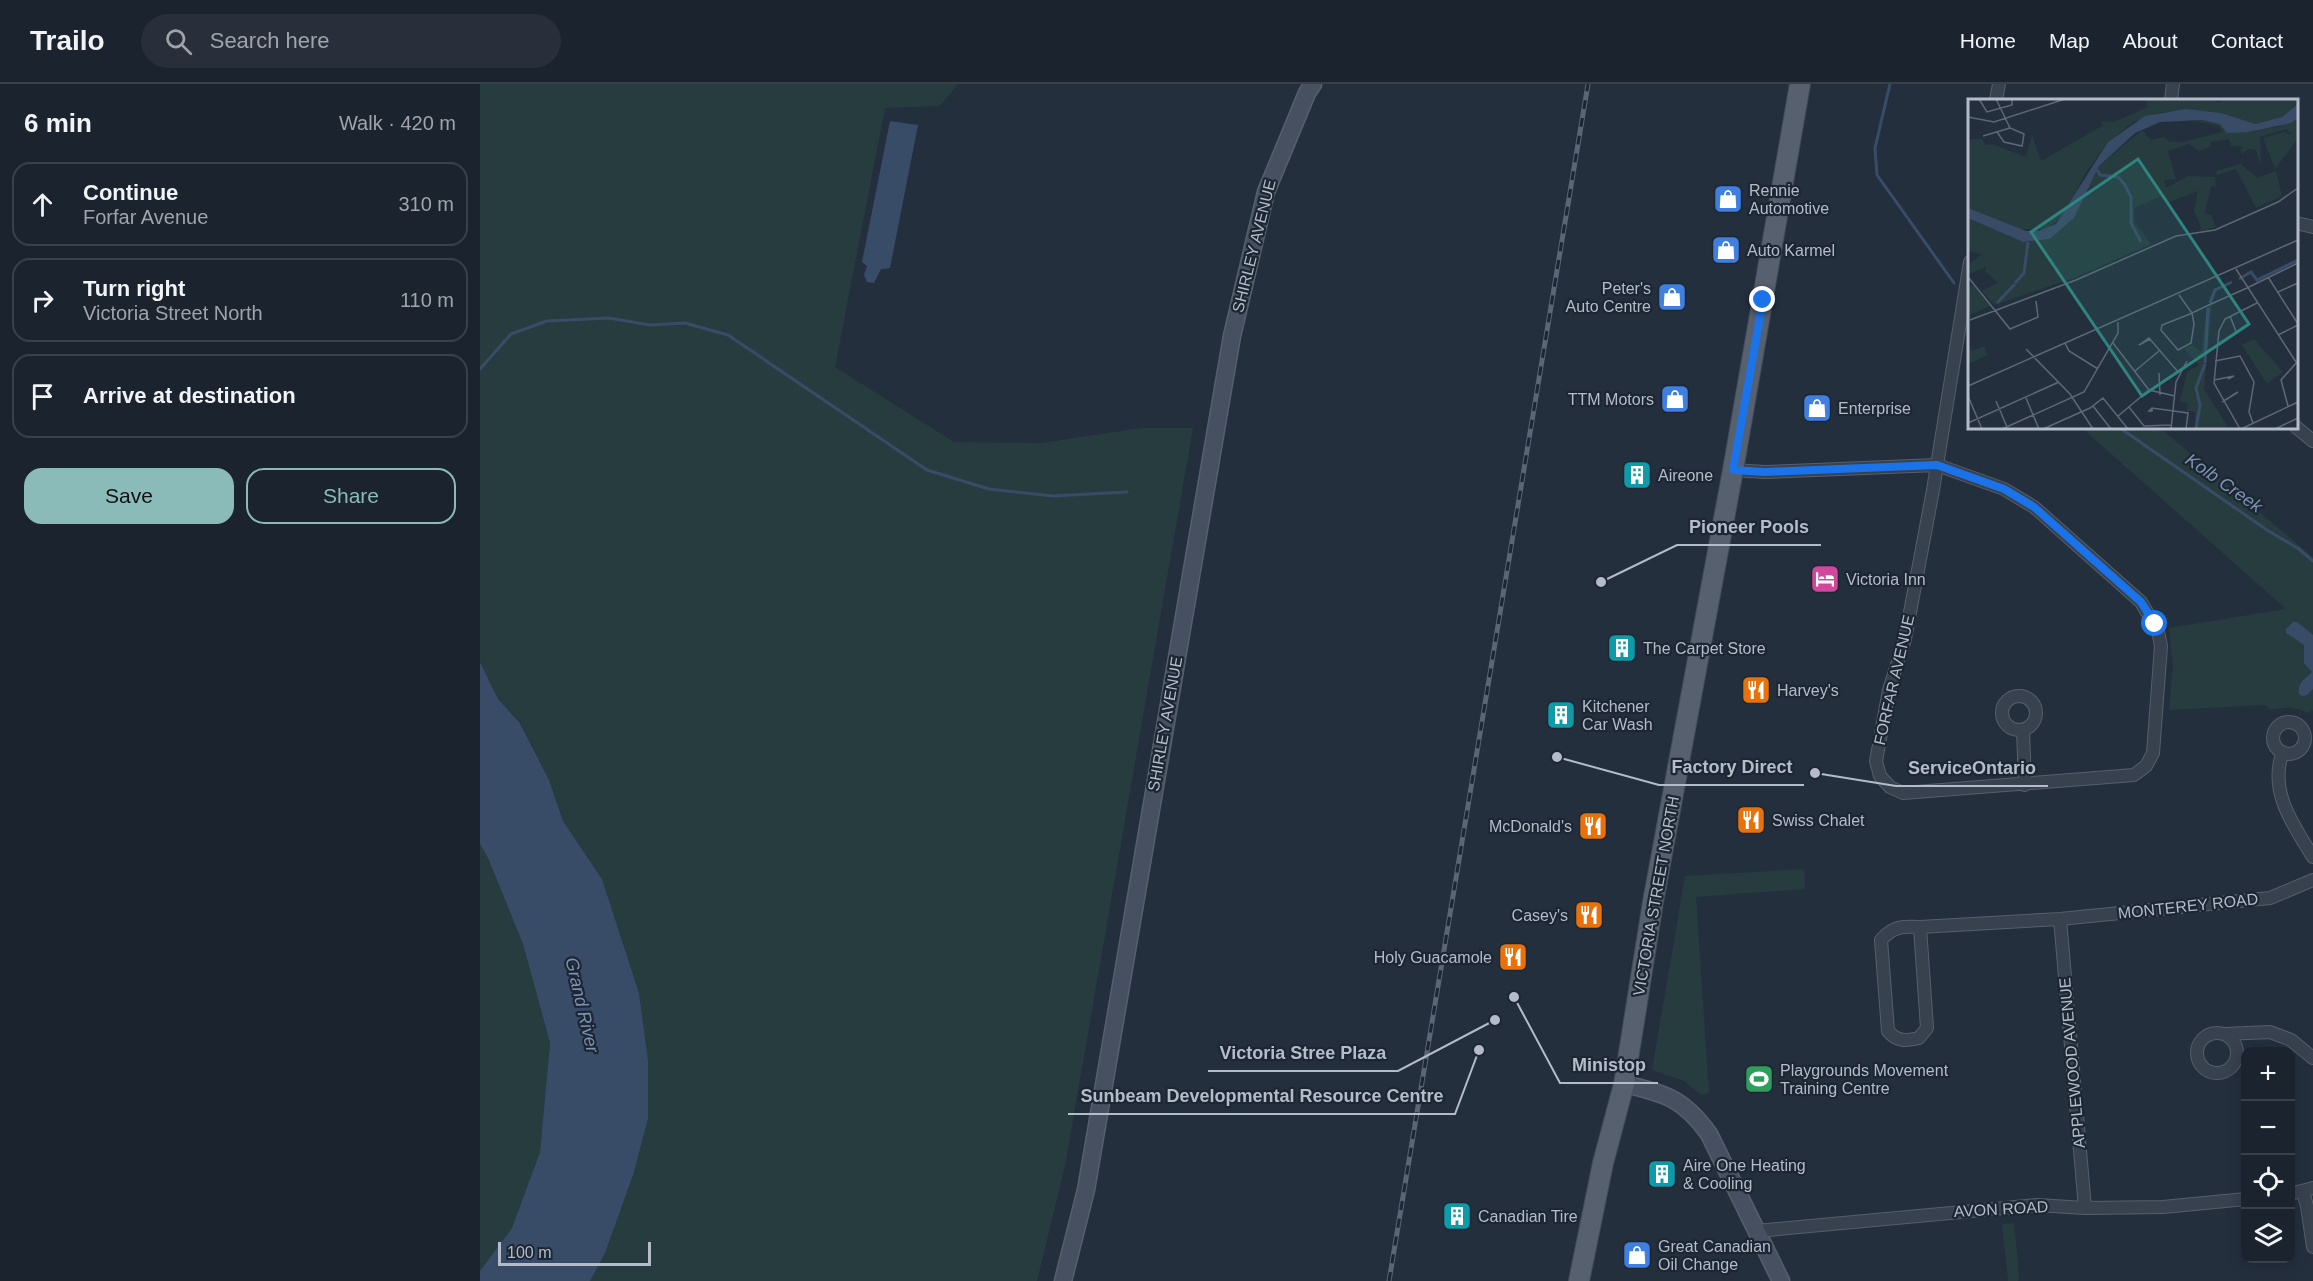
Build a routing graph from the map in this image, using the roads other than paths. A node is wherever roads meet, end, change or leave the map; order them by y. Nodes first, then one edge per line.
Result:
1 (1313, 84) edge
2 (1800, 84) edge
3 (1999, 84) edge
4 (2173, 84) edge
5 (1996, 99) edge
6 (2171, 99) edge
7 (2298, 223) edge
8 (2313, 227) edge
9 (1968, 274) edge
10 (2298, 429) edge
11 (2313, 441) edge
12 (1937, 465) junction
13 (1733, 470) junction
14 (2023, 729) dead end
15 (2283, 752) dead end
16 (2025, 784) junction
17 (2313, 857) edge
18 (2313, 880) edge
19 (2060, 919) junction
20 (1920, 927) junction
21 (2225, 1034) dead end
22 (2313, 1059) edge
23 (1624, 1084) junction
24 (2302, 1192) edge
25 (2241, 1199) edge
26 (2085, 1208) junction
27 (1757, 1231) junction
28 (2313, 1247) edge
29 (1063, 1281) edge
30 (1579, 1281) edge
31 (1781, 1281) edge

1 - 29 main road, SHIRLEY AVENUE
2 - 13 main road, VICTORIA STREET NORTH
3 - 5 street
4 - 6 street
7 - 8 street
9 - 12 street
10 - 11 street
12 - 13 street, FORFAR AVENUE
12 - 16 street, FORFAR AVENUE
12 - 16 street, FORFAR AVENUE
13 - 23 main road, VICTORIA STREET NORTH
14 - 16 street
15 - 17 street
18 - 19 street, MONTEREY ROAD
19 - 20 street, MONTEREY ROAD
19 - 26 street, APPLEWOOD AVENUE
20 - 20 street, MONTEREY ROAD
21 - 22 street
23 - 27 main road
23 - 30 main road, VICTORIA STREET NORTH
24 - 28 street
25 - 26 street, AVON ROAD
26 - 27 street, AVON ROAD
27 - 31 main road

